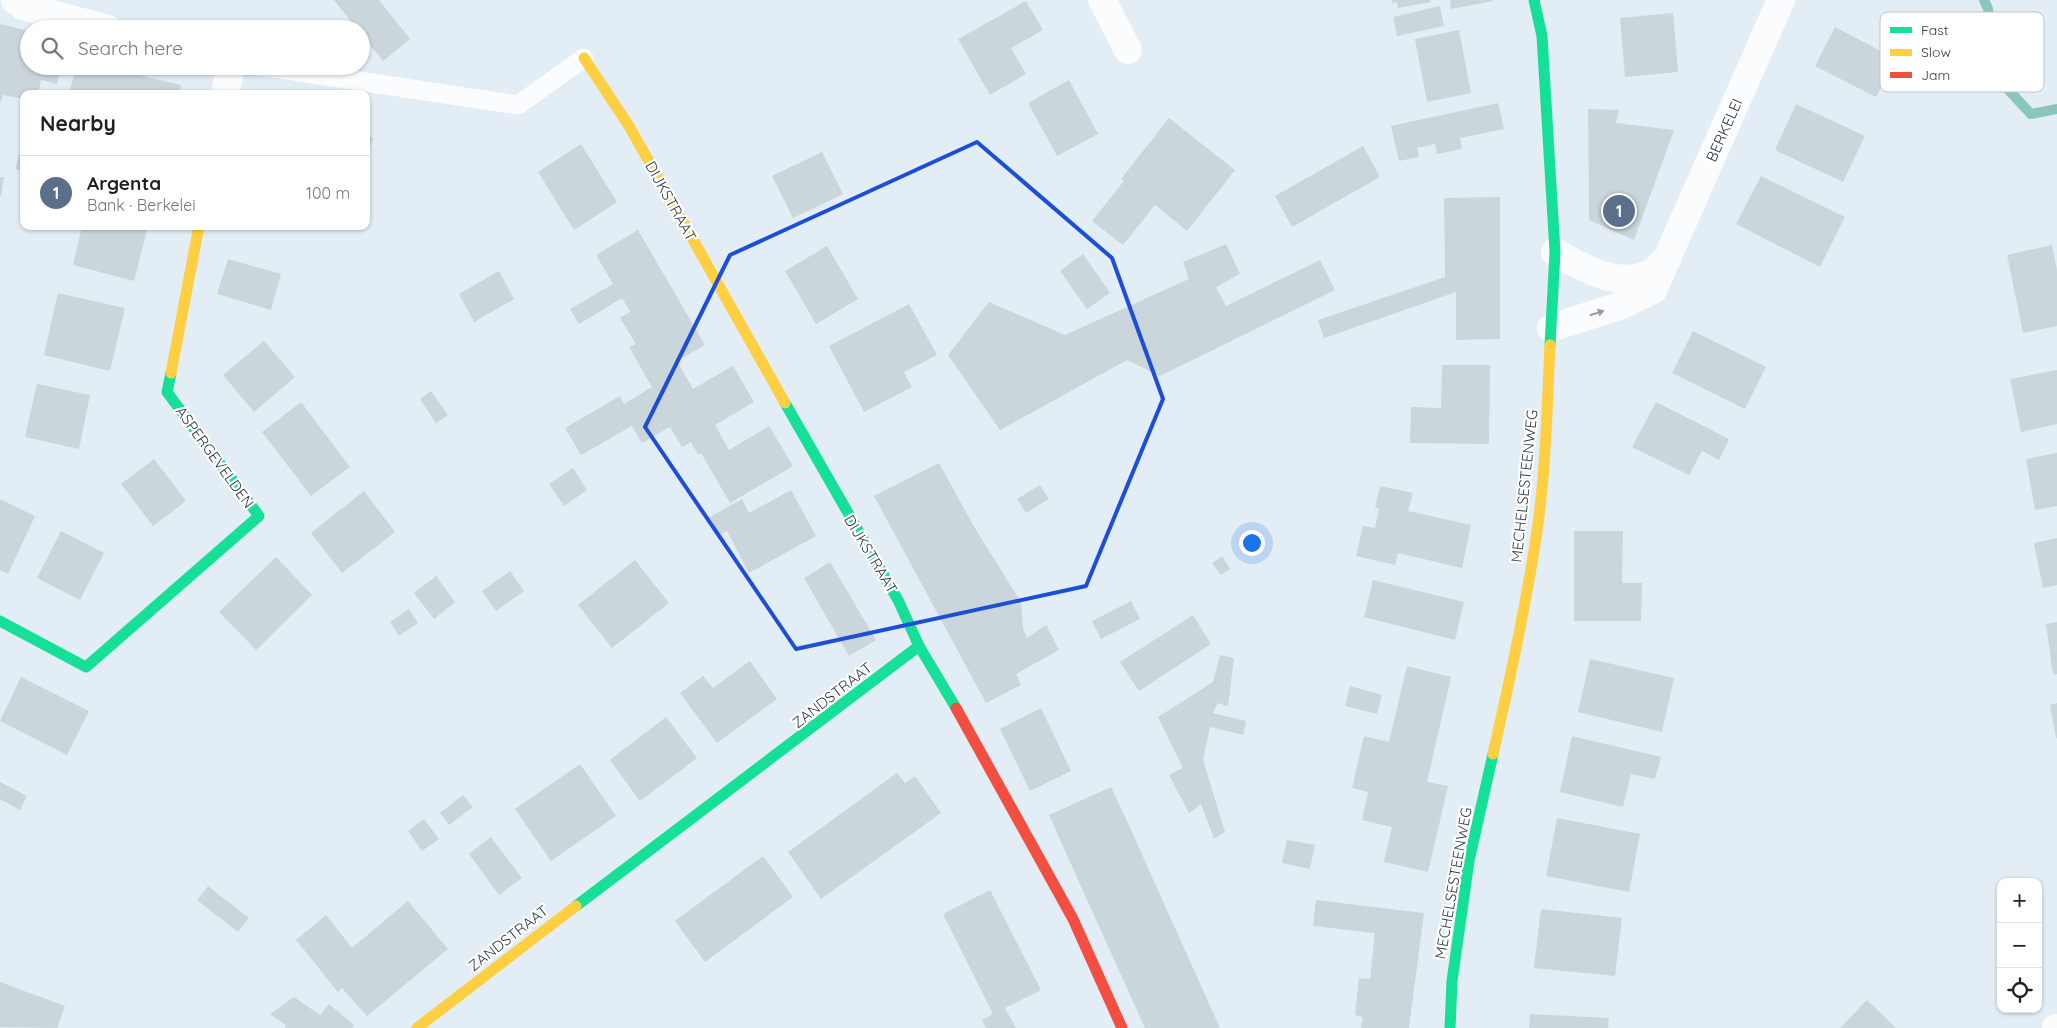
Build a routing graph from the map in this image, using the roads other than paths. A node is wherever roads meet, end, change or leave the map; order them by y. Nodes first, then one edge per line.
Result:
1 (16, 0) edge
2 (1102, 0) edge
3 (1534, 0) edge
4 (1781, 0) edge
5 (75, 20) edge
6 (1128, 50) dead end
7 (584, 58) joint
8 (229, 75) edge
9 (320, 75) edge
10 (227, 90) edge
11 (198, 230) edge
12 (1555, 252) junction
13 (1668, 259) junction
14 (1551, 328) junction
15 (0, 621) edge
16 (918, 646) junction
17 (417, 1028) edge
18 (1122, 1028) edge
19 (1450, 1028) edge

1 - 5 street
2 - 6 street
3 - 12 street, MECHELSESTEENWEG
4 - 13 street, BERKELEI
7 - 9 lane, DIJKSTRAAT
7 - 16 street, DIJKSTRAAT
8 - 10 street
11 - 15 street, ASPERGEVELDEN
12 - 13 street, BERKELEI
12 - 14 street, MECHELSESTEENWEG
14 -> 13 street, BERKELEI
14 - 19 street, MECHELSESTEENWEG
16 - 17 street, ZANDSTRAAT
16 - 18 street

